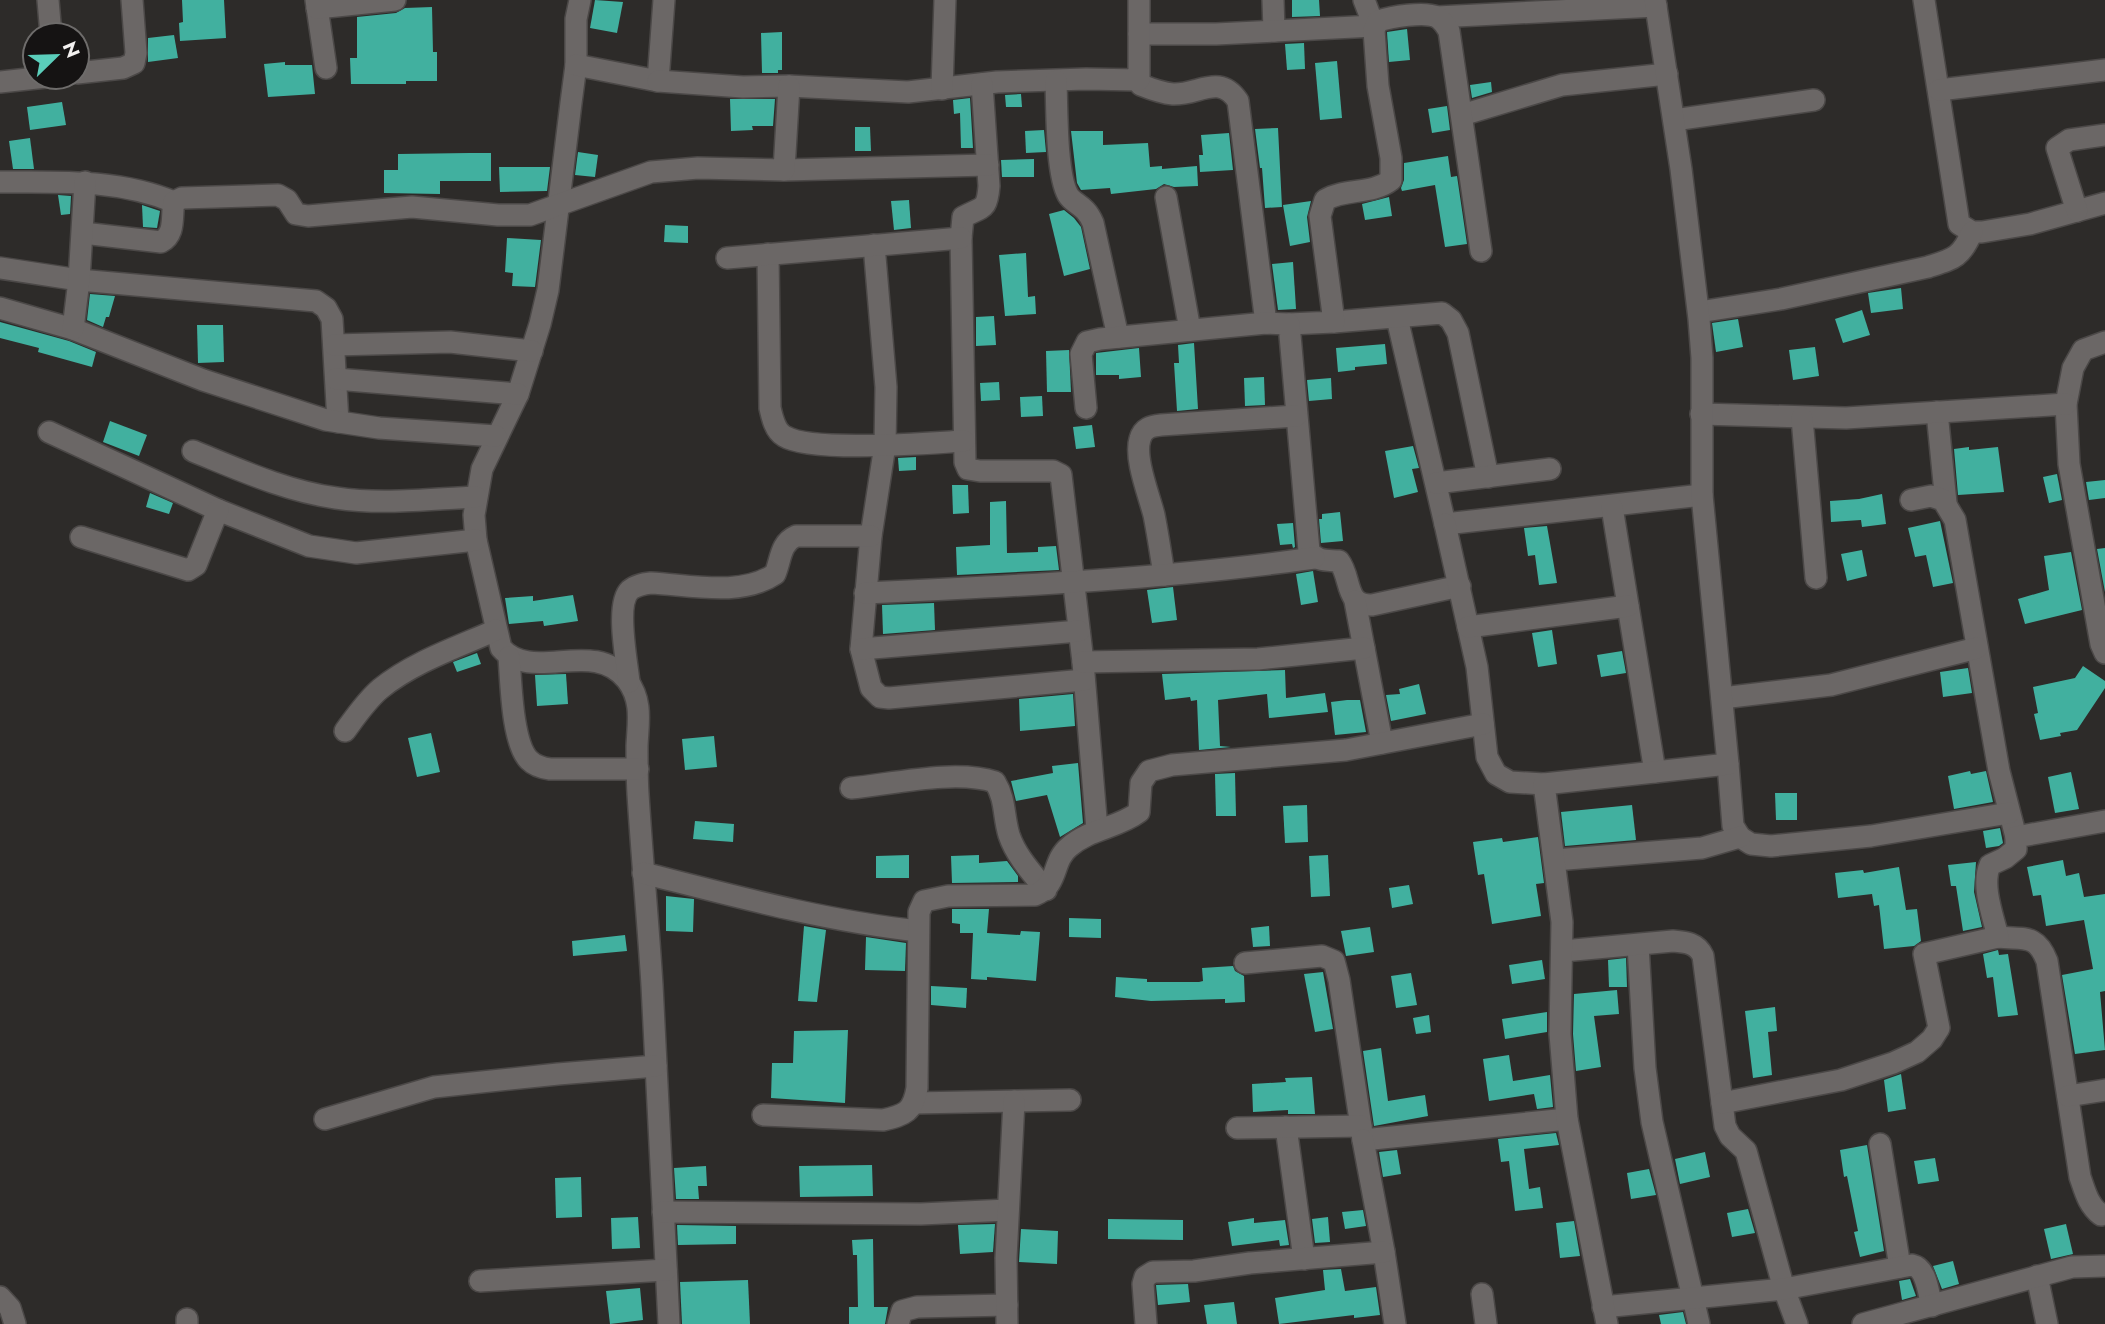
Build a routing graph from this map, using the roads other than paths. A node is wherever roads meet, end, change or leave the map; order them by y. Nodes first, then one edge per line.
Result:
1 (48, 0) edge
2 (132, 0) edge
3 (395, 0) edge
4 (580, 0) edge
5 (664, 0) edge
6 (945, 0) edge
7 (1139, 0) edge
8 (1273, 0) edge
9 (1364, 0) edge
10 (1924, 0) edge
11 (1655, 3) edge
12 (316, 4) edge
13 (1437, 17) junction
14 (50, 21) edge
15 (1374, 26) junction
16 (1274, 31) junction
17 (1139, 34) junction
18 (576, 65) junction
19 (326, 68) dead end
20 (2105, 70) edge
21 (91, 71) edge
22 (1667, 74) junction
23 (21, 80) edge
24 (658, 80) junction
25 (1139, 80) junction
26 (1056, 81) junction
27 (0, 82) edge
28 (982, 84) junction
29 (789, 86) junction
30 (942, 89) junction
31 (1939, 90) junction
32 (1814, 100) dead end
33 (1462, 114) junction
34 (1674, 120) junction
35 (2105, 135) edge
36 (988, 165) junction
37 (784, 170) junction
38 (85, 181) junction
39 (0, 182) edge
40 (1166, 197) dead end
41 (174, 202) junction
42 (2105, 203) edge
43 (558, 204) junction
44 (2077, 211) junction
45 (1972, 232) junction
46 (83, 233) junction
47 (961, 238) junction
48 (874, 245) junction
49 (1481, 251) dead end
50 (768, 254) junction
51 (727, 258) dead end
52 (0, 268) edge
53 (79, 281) junction
54 (0, 308) edge
55 (1699, 312) junction
56 (1397, 318) junction
57 (1335, 322) junction
58 (1266, 323) junction
59 (1289, 324) junction
60 (73, 329) junction
61 (1190, 330) junction
62 (1118, 337) junction
63 (2105, 342) edge
64 (334, 345) junction
65 (532, 351) junction
66 (336, 379) junction
67 (518, 394) junction
68 (2066, 404) junction
69 (1086, 408) dead end
70 (1937, 412) junction
71 (1701, 414) junction
72 (1296, 416) junction
73 (1802, 418) junction
74 (338, 422) junction
75 (49, 432) dead end
76 (496, 436) junction
77 (964, 441) junction
78 (885, 445) junction
79 (193, 451) dead end
80 (1550, 469) dead end
81 (1488, 477) junction
82 (1436, 483) junction
83 (1702, 495) junction
84 (476, 497) junction
85 (1911, 499) dead end
86 (1946, 503) junction
87 (1612, 507) junction
88 (218, 510) junction
89 (1446, 524) junction
90 (871, 536) junction
91 (81, 537) dead end
92 (476, 540) junction
93 (1314, 558) junction
94 (1164, 575) junction
95 (1816, 578) dead end
96 (1074, 583) junction
97 (1460, 586) junction
98 (865, 593) junction
99 (1355, 601) junction
100 (1628, 606) junction
101 (1468, 627) junction
102 (2102, 628) edge
103 (496, 630) junction
104 (1079, 631) junction
105 (1364, 648) junction
106 (1977, 648) junction
107 (861, 649) junction
108 (2105, 653) edge
109 (509, 657) junction
110 (1084, 671) junction
111 (629, 682) junction
112 (1722, 698) junction
113 (1483, 724) junction
114 (345, 731) dead end
115 (1382, 743) junction
116 (1728, 764) junction
117 (638, 769) junction
118 (1655, 772) junction
119 (1544, 784) junction
120 (851, 789) dead end
121 (2009, 813) junction
122 (2105, 821) edge
123 (1097, 830) junction
124 (1740, 837) junction
125 (2016, 837) junction
126 (1555, 860) junction
127 (643, 873) junction
128 (1046, 890) junction
129 (918, 931) junction
130 (1998, 937) junction
131 (1638, 945) junction
132 (1563, 951) junction
133 (1245, 963) dead end
134 (656, 1066) junction
135 (2105, 1090) edge
136 (2068, 1096) junction
137 (1070, 1100) dead end
138 (1014, 1101) junction
139 (914, 1103) junction
140 (1722, 1103) junction
141 (763, 1115) dead end
142 (325, 1119) dead end
143 (1567, 1119) junction
144 (1286, 1127) junction
145 (1237, 1128) dead end
146 (1362, 1133) junction
147 (1880, 1144) dead end
148 (1008, 1210) junction
149 (663, 1212) junction
150 (2105, 1214) edge
151 (1384, 1252) junction
152 (1304, 1259) junction
153 (2105, 1266) edge
154 (1900, 1267) junction
155 (666, 1270) junction
156 (2037, 1276) junction
157 (480, 1281) dead end
158 (1784, 1289) junction
159 (1482, 1294) dead end
160 (1693, 1296) junction
161 (0, 1297) edge
162 (1932, 1306) junction
163 (1007, 1314) edge
164 (1605, 1316) edge
165 (15, 1324) edge
166 (669, 1324) edge
167 (898, 1324) edge
168 (1146, 1324) edge
169 (1395, 1324) edge
170 (1486, 1324) edge
171 (1699, 1324) edge
172 (1797, 1324) edge
173 (1863, 1324) edge
174 (2047, 1324) edge

1 - 14 street
2 - 21 street
3 - 12 street
4 - 18 street
5 - 24 street
6 - 30 street
7 - 17 street
8 - 16 street
9 - 15 street
10 - 31 street
11 - 13 street
11 - 22 street
12 - 19 street
13 - 15 street
13 - 33 street
15 - 16 street
15 - 57 street
16 - 17 street
17 - 25 street
18 - 24 street
18 - 43 street
20 - 31 street
22 - 33 street
22 - 34 street
23 - 27 street
24 - 29 street
25 - 26 street
25 - 58 street
26 - 28 street
26 - 62 street
28 - 30 street
28 - 36 street
29 - 30 street
29 - 37 street
31 - 45 street
32 - 34 street
33 - 49 street
34 - 55 street
35 - 44 street
36 - 37 street
36 - 47 street
37 - 43 street
38 - 39 street
38 - 41 street
38 - 46 street
40 - 61 street
41 - 43 street
41 - 46 street
42 - 44 street
43 - 65 street
44 - 45 street
45 - 55 street
46 - 53 street
47 - 48 street
47 - 77 street
48 - 50 street
48 - 78 street
50 - 51 street
50 - 78 street
52 - 53 street
53 - 60 street
53 - 64 street
54 - 60 street
55 - 71 street
56 - 57 street
56 - 81 street
56 - 82 street
57 - 59 street
58 - 59 street
58 - 61 street
59 - 72 street
60 - 74 street
61 - 62 street
62 - 69 street
63 - 68 street
64 - 65 street
64 - 66 street
65 - 67 street
66 - 67 street
66 - 74 street
67 - 76 street
68 - 70 street
68 - 102 street
70 - 73 street
70 - 86 street
71 - 73 street
71 - 83 street
72 - 93 street
72 - 94 street
73 - 95 street
74 - 76 street
75 - 88 street
76 - 84 street
77 - 78 street
77 - 96 street
78 - 90 street
79 - 84 street
80 - 81 street
81 - 82 street
82 - 89 street
83 - 87 street
83 - 112 street
84 - 92 street
85 - 86 street
86 - 106 street
87 - 89 street
87 - 100 street
88 - 91 street
88 - 92 street
89 - 97 street
90 - 98 street
90 - 111 street
92 - 103 street
93 - 94 street
93 - 99 street
94 - 96 street
96 - 98 street
96 - 104 street
97 - 99 street
97 - 101 street
98 - 107 street
99 - 105 street
100 - 101 street
100 - 118 street
101 - 113 street
102 - 108 street
103 - 109 street
103 - 114 street
104 - 107 street
104 - 110 street
105 - 110 street
105 - 115 street
106 - 112 street
106 - 121 street
107 - 110 street
109 - 111 street
109 - 117 street
110 - 123 street
111 - 117 street
112 - 116 street
113 - 115 street
113 - 119 street
115 - 123 street
116 - 118 street
116 - 124 street
117 - 127 street
118 - 119 street
119 - 126 street
120 - 128 street
121 - 124 street
121 - 125 street
122 - 125 street
123 - 128 street
124 - 126 street
125 - 130 street
126 - 132 street
127 - 129 street
127 - 134 street
128 - 129 street
129 - 139 street
130 - 136 street
130 - 140 street
131 - 132 street
131 - 140 street
131 - 160 street
132 - 143 street
133 - 146 street
134 - 142 street
134 - 149 street
135 - 136 street
136 - 150 street
137 - 138 street
138 - 139 street
138 - 148 street
139 - 141 street
140 - 158 street
143 - 146 street
143 - 164 street
144 - 145 street
144 - 146 street
144 - 152 street
146 - 151 street
147 - 154 street
148 - 149 street
148 - 163 street
149 - 155 street
151 - 152 street
151 - 169 street
152 - 168 street
153 - 156 street
154 - 158 street
154 - 162 street
155 - 157 street
155 - 166 street
156 - 162 street
156 - 174 street
158 - 160 street
158 - 172 street
159 - 170 street
160 - 164 street
160 - 171 street
161 - 165 street
162 - 173 street
163 - 167 street

